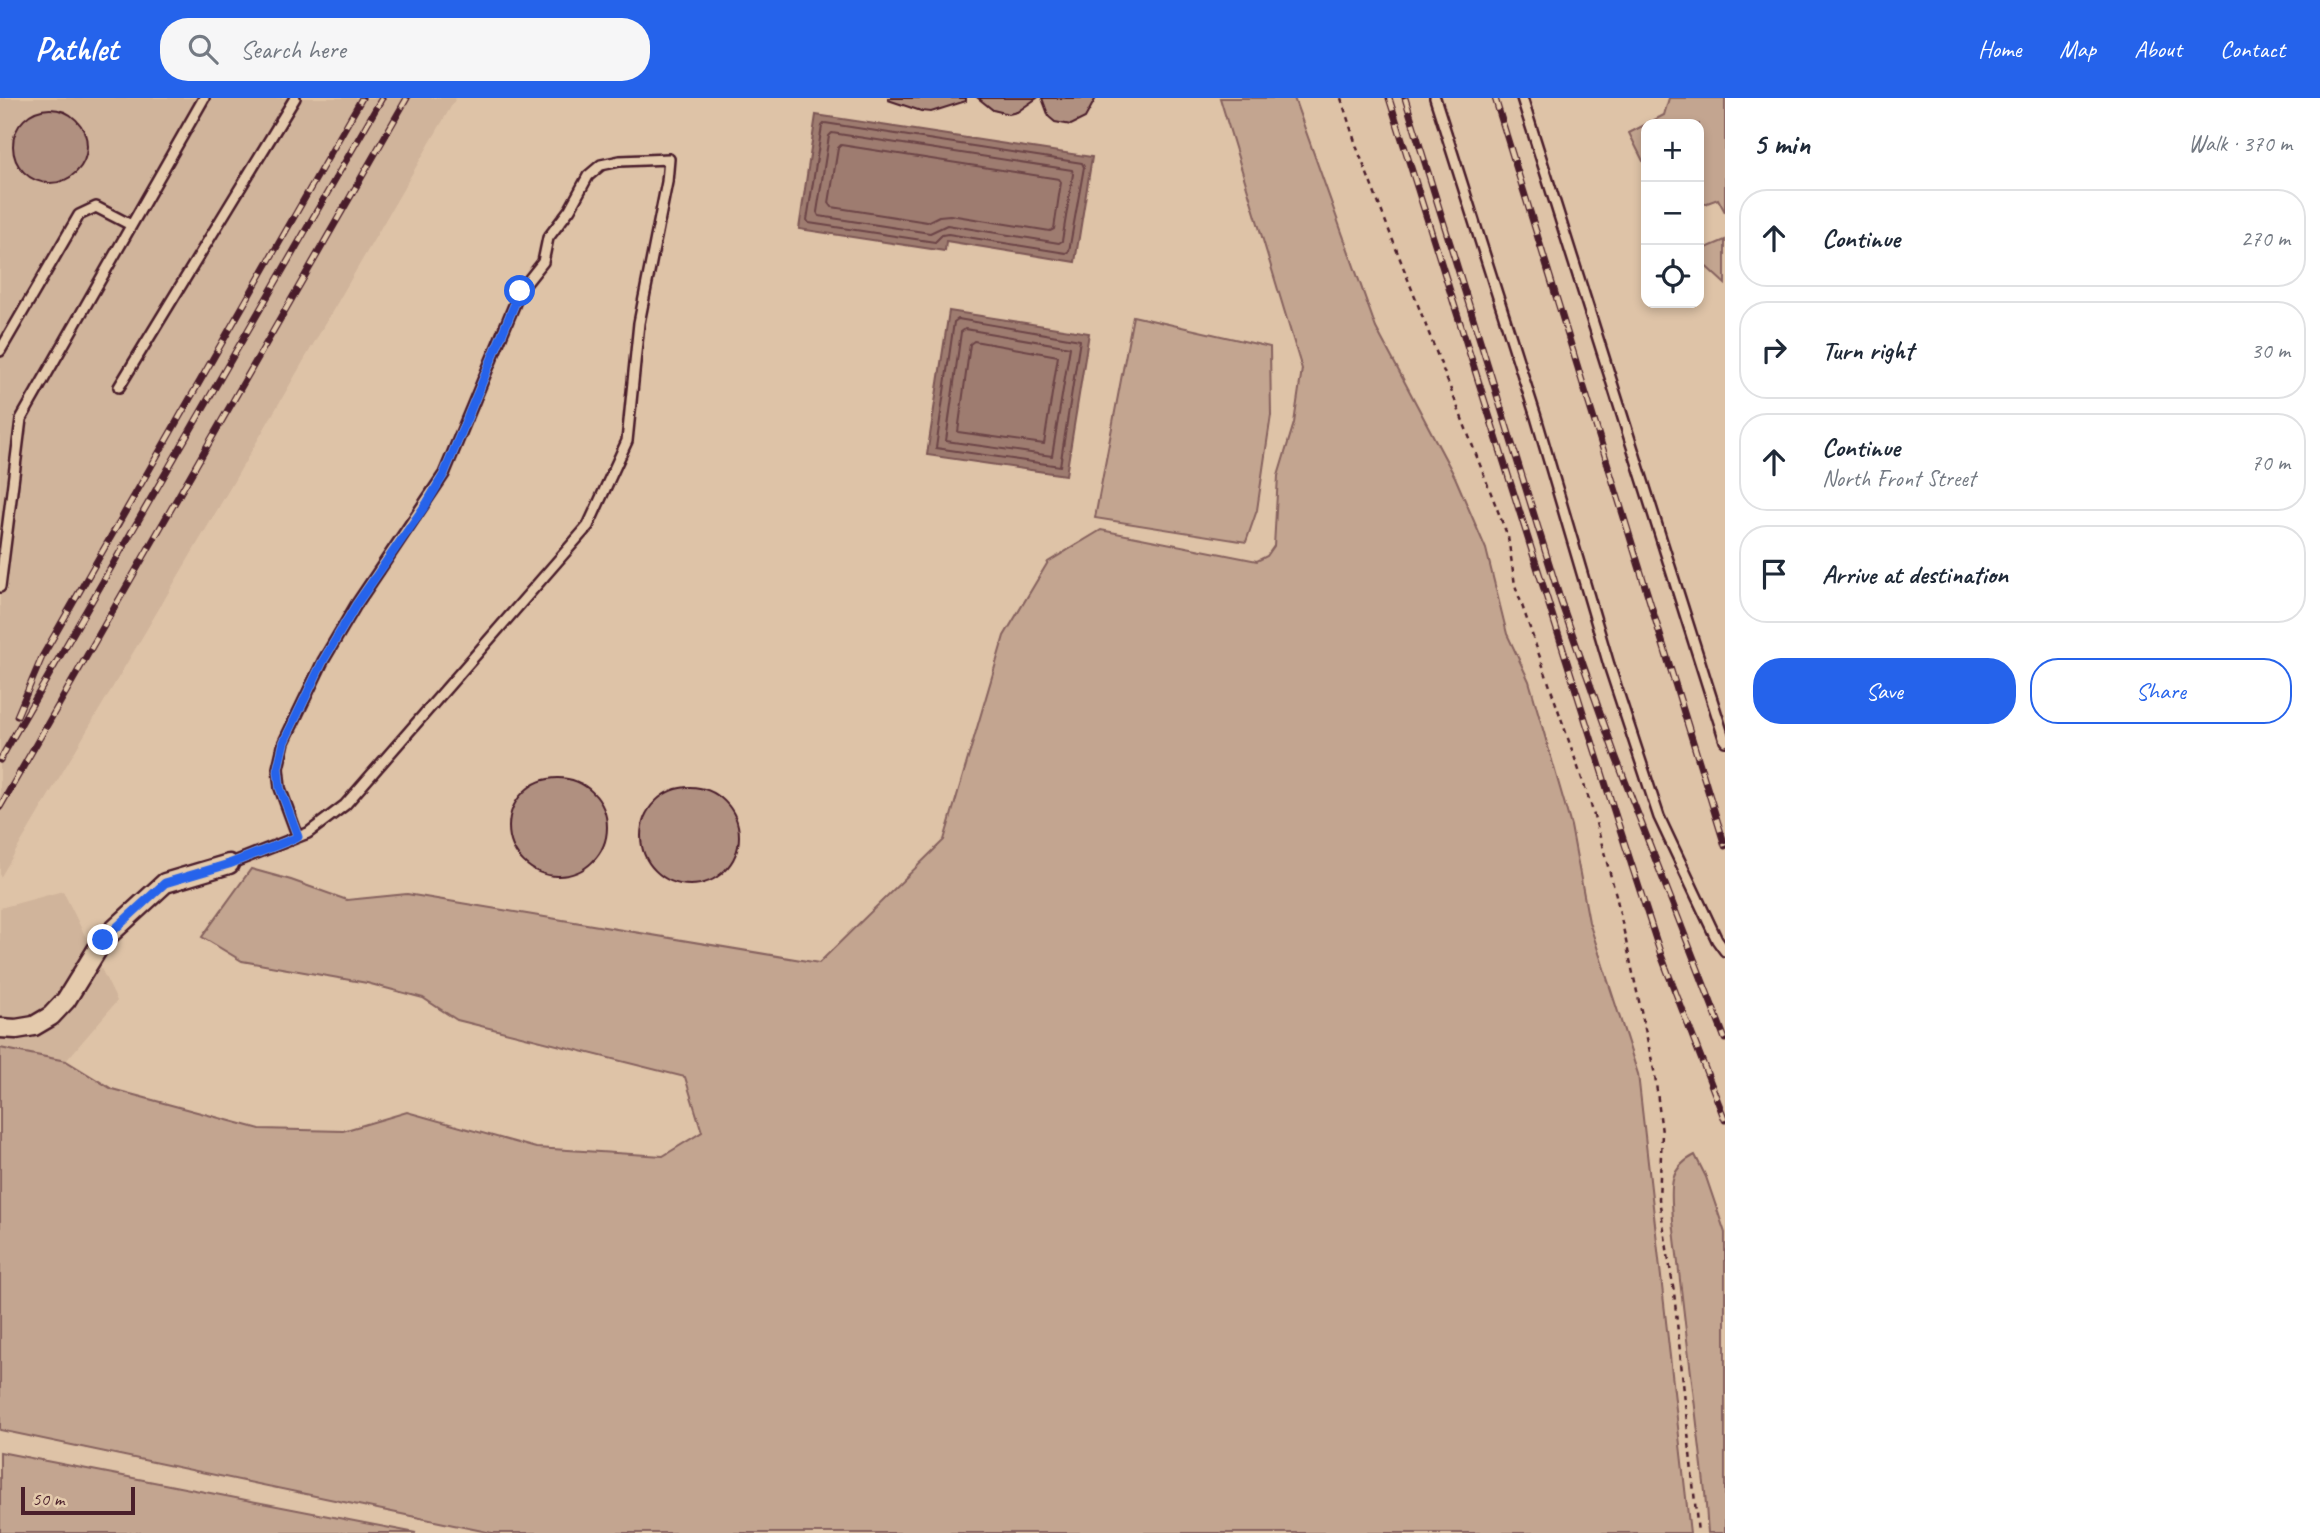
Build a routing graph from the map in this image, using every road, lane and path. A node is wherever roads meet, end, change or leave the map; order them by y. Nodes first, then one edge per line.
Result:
1 (204, 98) edge
2 (295, 98) edge
3 (1341, 98) edge
4 (1435, 98) edge
5 (1522, 98) edge
6 (131, 225) junction
7 (0, 351) edge
8 (119, 387) dead end
9 (0, 587) edge
10 (1725, 741) edge
11 (298, 837) junction
12 (229, 864) joint
13 (1725, 951) edge
14 (0, 1028) edge
15 (1698, 1533) edge

1 - 6 lane
2 - 8 lane
3 - 15 path
4 - 13 lane
5 - 10 lane
6 - 7 lane
6 - 9 lane
11 - 11 lane
11 - 12 lane
12 - 14 street

